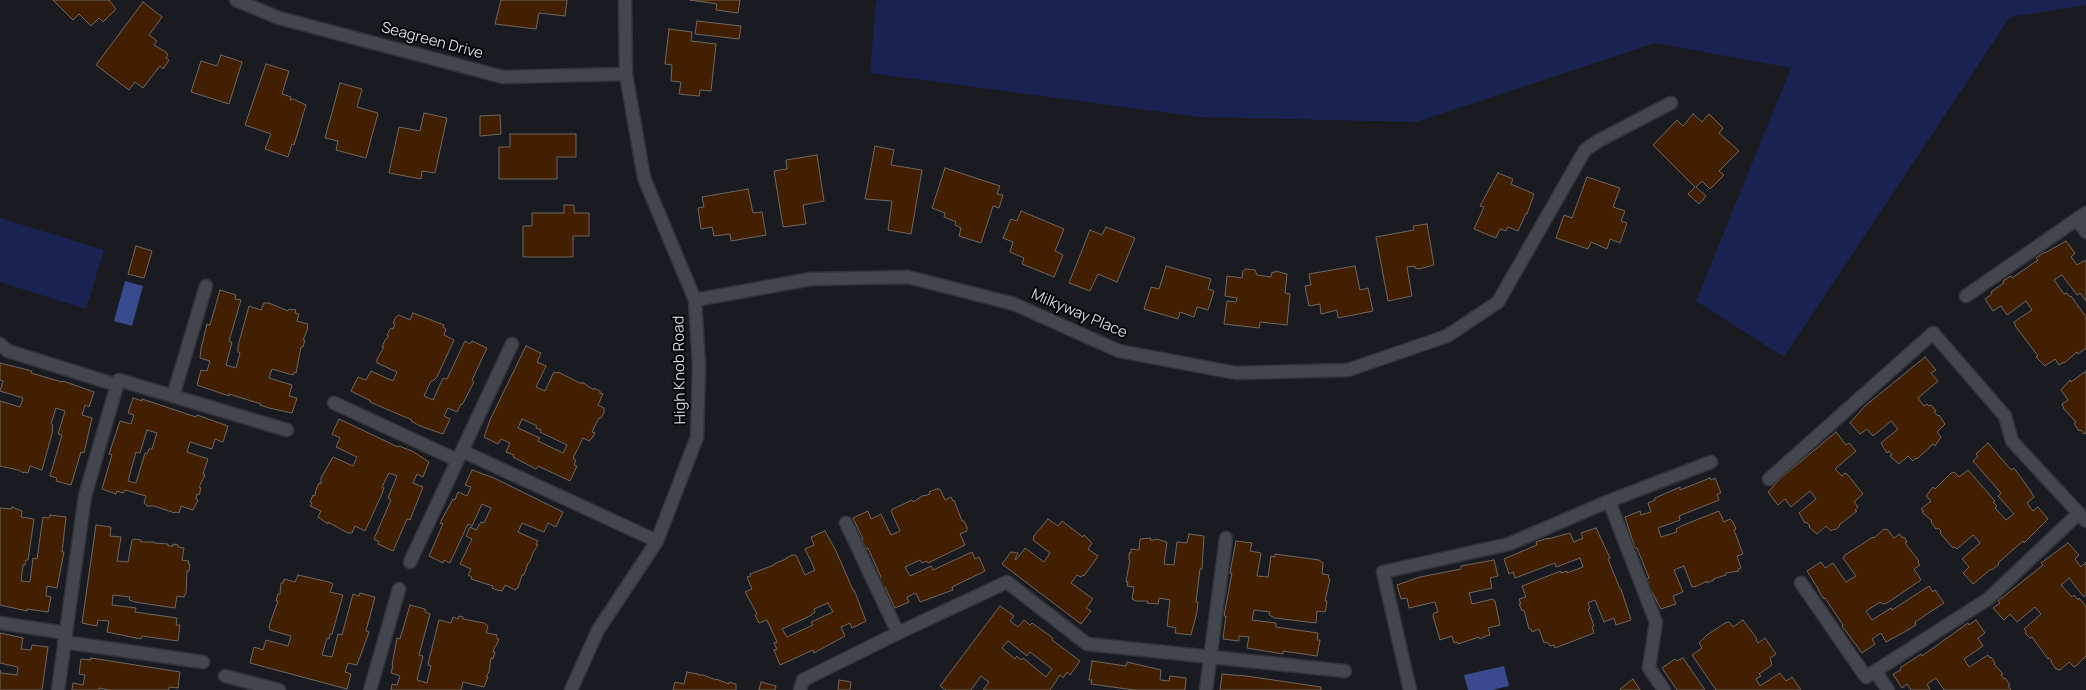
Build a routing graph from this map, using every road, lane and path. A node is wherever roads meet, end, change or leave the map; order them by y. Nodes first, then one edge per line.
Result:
1 (236, 0) edge
2 (625, 0) edge
3 (626, 74) junction
4 (1671, 103) dead end
5 (2081, 216) edge
6 (2086, 232) edge
7 (206, 286) dead end
8 (1966, 296) dead end
9 (695, 300) junction
10 (0, 344) edge
11 (512, 344) dead end
12 (117, 384) junction
13 (173, 396) junction
14 (334, 403) dead end
15 (287, 430) dead end
16 (460, 456) junction
17 (1711, 462) dead end
18 (1769, 479) dead end
19 (1609, 501) junction
20 (2082, 517) edge
21 (846, 524) dead end
22 (1226, 538) dead end
23 (656, 541) junction
24 (410, 562) dead end
25 (1800, 583) dead end
26 (399, 589) dead end
27 (0, 623) edge
28 (898, 633) junction
29 (65, 637) junction
30 (1211, 657) junction
31 (203, 662) dead end
32 (1345, 671) dead end
33 (1875, 671) junction
34 (225, 676) dead end
35 (58, 690) edge
36 (279, 690) edge
37 (370, 690) edge
38 (571, 690) edge
39 (800, 690) edge
40 (1206, 690) edge
41 (1410, 690) edge
42 (1664, 690) edge
43 (1888, 690) edge

1 - 3 street, Seagreen Drive
2 - 3 street, High Knob Road
3 - 9 street, High Knob Road
4 - 9 street, Milkyway Place
5 - 6 street
5 - 8 street
7 - 13 street
9 - 23 street, High Knob Road
10 - 12 street
11 - 16 street
12 - 13 street
12 - 29 street
13 - 15 street
14 - 16 street
16 - 23 street
16 - 24 street
17 - 19 street
18 - 20 street
19 - 41 street
19 - 42 street
20 - 33 street
21 - 28 street
22 - 30 street
23 - 38 street, High Knob Road
25 - 33 street
26 - 37 street
27 - 29 street
28 - 30 street
28 - 39 street
29 - 31 street
29 - 35 street
30 - 32 street
30 - 40 street
33 - 43 street
34 - 36 street

